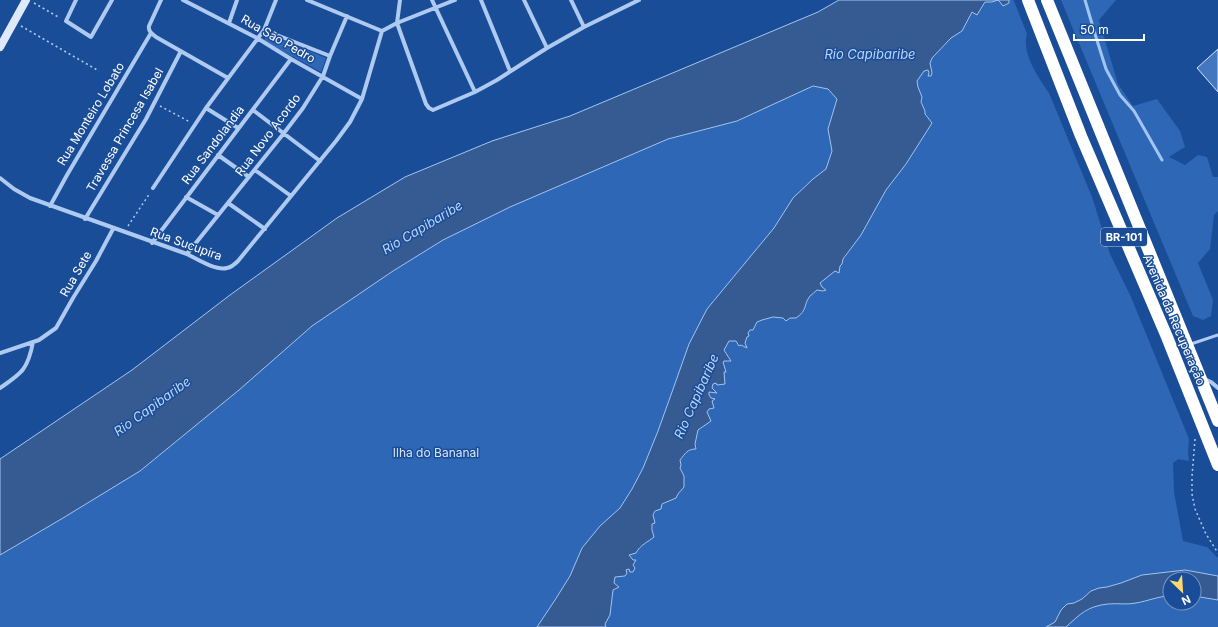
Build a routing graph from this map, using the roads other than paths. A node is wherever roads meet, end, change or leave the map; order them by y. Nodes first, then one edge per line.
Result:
1 (27, 0) edge
2 (76, 0) edge
3 (112, 0) edge
4 (161, 0) edge
5 (183, 0) edge
6 (196, 0) edge
7 (237, 0) edge
8 (276, 0) edge
9 (307, 0) edge
10 (400, 0) edge
11 (432, 0) edge
12 (455, 0) edge
13 (481, 0) edge
14 (524, 0) edge
15 (571, 0) edge
16 (639, 0) edge
17 (1047, 0) edge
18 (1029, 4) edge
19 (194, 6) junction
20 (436, 8) junction
21 (347, 16) junction
22 (229, 23) junction
23 (397, 23) junction
24 (584, 27) junction
25 (264, 30) junction
26 (382, 31) junction
27 (151, 33) junction
28 (257, 38) junction
29 (2, 39) edge
30 (0, 47) edge
31 (547, 48) junction
32 (181, 51) junction
33 (330, 56) junction
34 (291, 59) junction
35 (510, 71) junction
36 (323, 76) junction
37 (228, 78) junction
38 (475, 92) junction
39 (362, 99) junction
40 (206, 108) junction
41 (253, 110) junction
42 (238, 128) junction
43 (284, 134) junction
44 (218, 155) junction
45 (320, 161) junction
46 (255, 170) junction
47 (249, 177) junction
48 (0, 178) edge
49 (2, 182) edge
50 (153, 188) road end
51 (291, 196) junction
52 (186, 197) junction
53 (228, 203) junction
54 (50, 206) junction
55 (218, 216) junction
56 (85, 219) junction
57 (265, 228) junction
58 (113, 229) junction
59 (152, 243) junction
60 (187, 254) junction
61 (1218, 335) edge
62 (33, 342) junction
63 (1187, 346) junction
64 (0, 353) edge
65 (1200, 377) junction
66 (0, 388) edge
67 (1218, 388) edge
68 (1218, 421) edge
69 (1218, 465) edge

1 - 29 street
2 - 3 street
4 - 27 street
5 - 19 street, Rua São Pedro
6 - 19 street
7 - 22 street
8 - 25 street
9 - 21 street
10 - 23 street
11 - 20 street
12 - 20 street
13 - 35 street
14 - 31 street
15 - 24 street
16 - 24 street
17 - 63 highway, Avenida da Recuperação / BR-101
18 - 69 highway, Avenida da Recuperação / BR-101
19 - 22 street, Rua São Pedro
20 - 23 street
20 - 38 street
21 - 26 street
21 - 33 street, Rua Novo Acordo
22 - 28 street, Rua São Pedro
23 - 26 street
23 - 38 street
24 - 31 street
25 - 28 street
25 - 33 street, Rua São Pedro
26 - 39 street, Rua Sucupira
27 - 32 street
27 - 54 street, Rua Monteiro Lobato
28 - 34 street, Rua São Pedro
28 - 37 street
29 - 30 street
31 - 35 street
32 - 37 street
32 - 56 street, Travessa Princesa Isabel
33 - 36 street, Rua Novo Acordo
34 - 36 street, Rua São Pedro
34 - 41 street, Rua Sandolandia
35 - 38 street
36 - 39 street, Rua São Pedro
36 - 43 street, Rua Novo Acordo
37 - 40 street
39 - 45 street, Rua Sucupira
40 - 42 street
40 - 50 street
41 - 42 street, Rua Sandolandia
41 - 43 street
42 - 44 street, Rua Sandolandia
43 - 45 street
43 - 46 street, Rua Novo Acordo
44 - 47 street
44 - 52 street, Rua Sandolandia
45 - 51 street, Rua Sucupira
46 - 47 street, Rua Novo Acordo
46 - 51 street
47 - 53 street, Rua Novo Acordo
48 - 49 street, Rua Sucupira
49 - 54 street, Rua Sucupira
51 - 57 street, Rua Sucupira
52 - 55 street
52 - 59 street, Rua Sandolandia
53 - 55 street, Rua Novo Acordo
53 - 57 street
54 - 56 street, Rua Sucupira
55 - 60 street, Rua Novo Acordo
56 - 58 street, Rua Sucupira
57 - 60 street, Rua Sucupira
58 - 59 street, Rua Sucupira
58 - 62 street, Rua Sete
59 - 60 street, Rua Sucupira
61 - 63 lane
62 - 64 street
62 - 66 street
63 - 65 highway, Avenida da Recuperação / BR-101
65 - 67 street
65 - 68 highway, Avenida da Recuperação / BR-101

